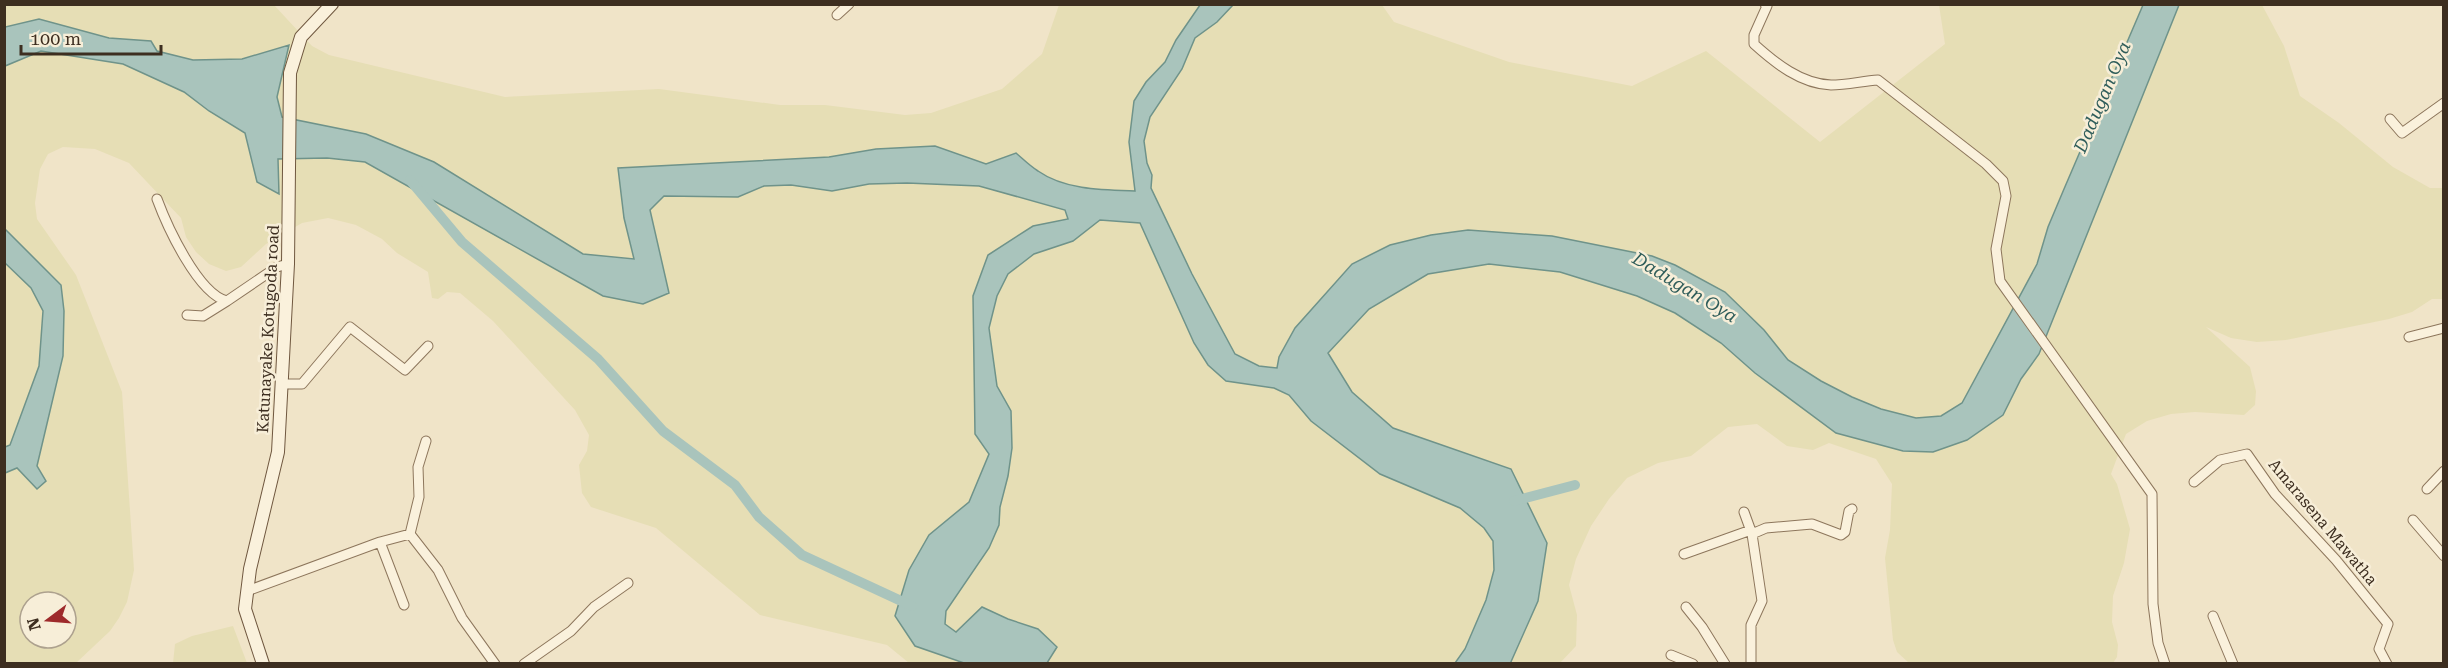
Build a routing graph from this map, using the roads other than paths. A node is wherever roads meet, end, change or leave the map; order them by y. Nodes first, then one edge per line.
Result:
1 (332, 4) edge
2 (849, 4) edge
3 (1766, 4) edge
4 (837, 15) dead end
5 (2444, 103) edge
6 (2390, 119) dead end
7 (157, 199) dead end
8 (288, 264) junction
9 (227, 301) junction
10 (187, 315) dead end
11 (2444, 328) edge
12 (2409, 337) dead end
13 (428, 346) dead end
14 (283, 384) junction
15 (426, 441) dead end
16 (2444, 471) edge
17 (2194, 482) dead end
18 (2427, 489) dead end
19 (1852, 509) dead end
20 (1744, 512) dead end
21 (2413, 520) dead end
22 (1751, 532) junction
23 (410, 534) junction
24 (380, 542) junction
25 (1684, 554) dead end
26 (2444, 556) edge
27 (628, 583) dead end
28 (248, 591) junction
29 (404, 605) dead end
30 (1686, 607) dead end
31 (2213, 616) dead end
32 (1671, 655) dead end
33 (263, 663) edge
34 (495, 663) edge
35 (524, 663) edge
36 (1693, 663) edge
37 (1725, 663) edge
38 (1750, 663) edge
39 (2165, 663) edge
40 (2233, 663) edge
41 (2387, 663) edge

1 - 8 main road, Katunayake Kotugoda road
2 - 4 street
3 - 39 street
5 - 6 street
7 - 9 street
8 - 9 street
8 - 14 main road, Katunayake Kotugoda road
9 - 10 street
11 - 12 street
13 - 14 street
14 - 28 main road, Katunayake Kotugoda road
15 - 23 street
16 - 18 street
17 - 41 street, Amarasena Mawatha
19 - 22 street
20 - 22 street
21 - 26 street
22 - 25 street
22 - 38 street
23 - 24 street
23 - 34 street
24 - 28 street
24 - 29 street
27 - 35 street
28 - 33 main road, Katunayake Kotugoda road
30 - 37 street
31 - 40 street
32 - 36 street

